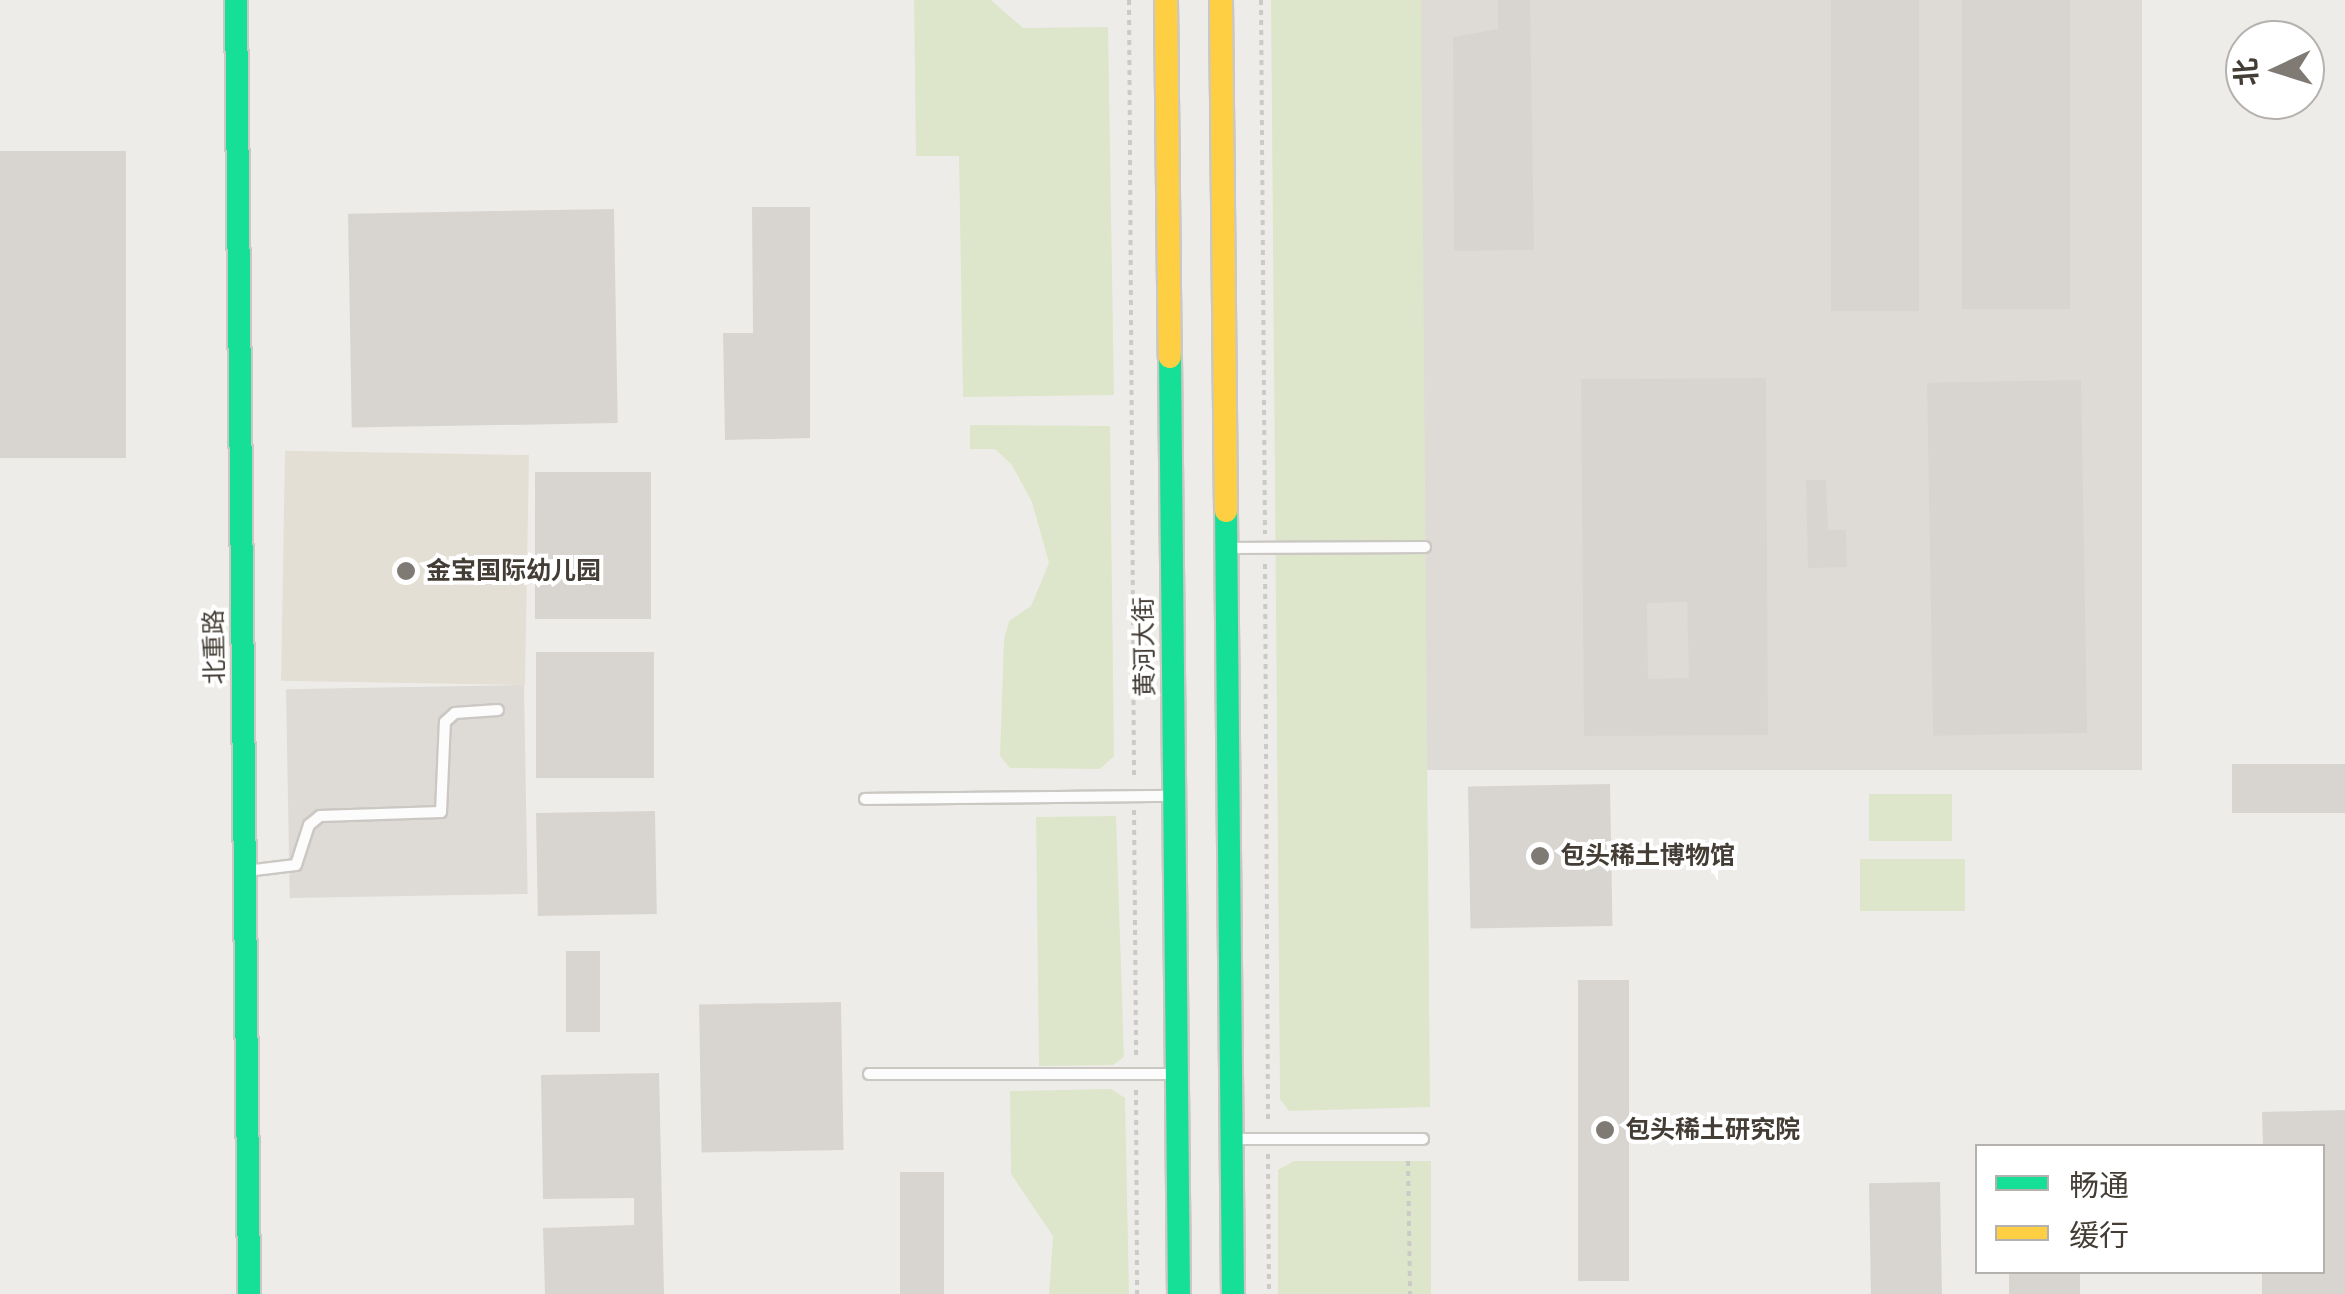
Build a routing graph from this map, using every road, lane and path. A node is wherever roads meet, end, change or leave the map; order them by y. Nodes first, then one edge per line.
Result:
1 (236, 0) edge
2 (1128, 0) edge
3 (1166, 0) edge
4 (1221, 0) edge
5 (1261, 0) edge
6 (1425, 547) dead end
7 (1226, 548) junction
8 (1265, 548) junction
9 (498, 710) dead end
10 (1174, 796) junction
11 (1134, 797) junction
12 (866, 800) dead end
13 (244, 871) junction
14 (869, 1074) dead end
15 (1136, 1074) junction
16 (1177, 1074) junction
17 (1231, 1139) junction
18 (1268, 1139) junction
19 (1424, 1139) dead end
20 (1408, 1161) dead end
21 (249, 1294) edge
22 (1137, 1294) edge
23 (1179, 1294) edge
24 (1233, 1294) edge
25 (1269, 1294) edge
26 (1410, 1294) edge

1 - 13 main road, 北重路
2 - 11 path
3 - 10 main road, 黄河大街
4 - 7 main road
5 - 8 path
6 - 8 lane
7 - 8 lane
7 - 17 main road
8 - 18 path
9 - 13 lane
10 - 11 lane
10 - 16 main road, 黄河大街
11 - 12 lane
11 - 15 path
13 - 21 main road, 北重路
14 - 15 lane
15 - 16 lane
15 - 22 path
16 - 23 main road, 黄河大街
17 - 18 lane
17 - 24 main road
18 - 19 lane
18 - 25 path
20 - 26 path

